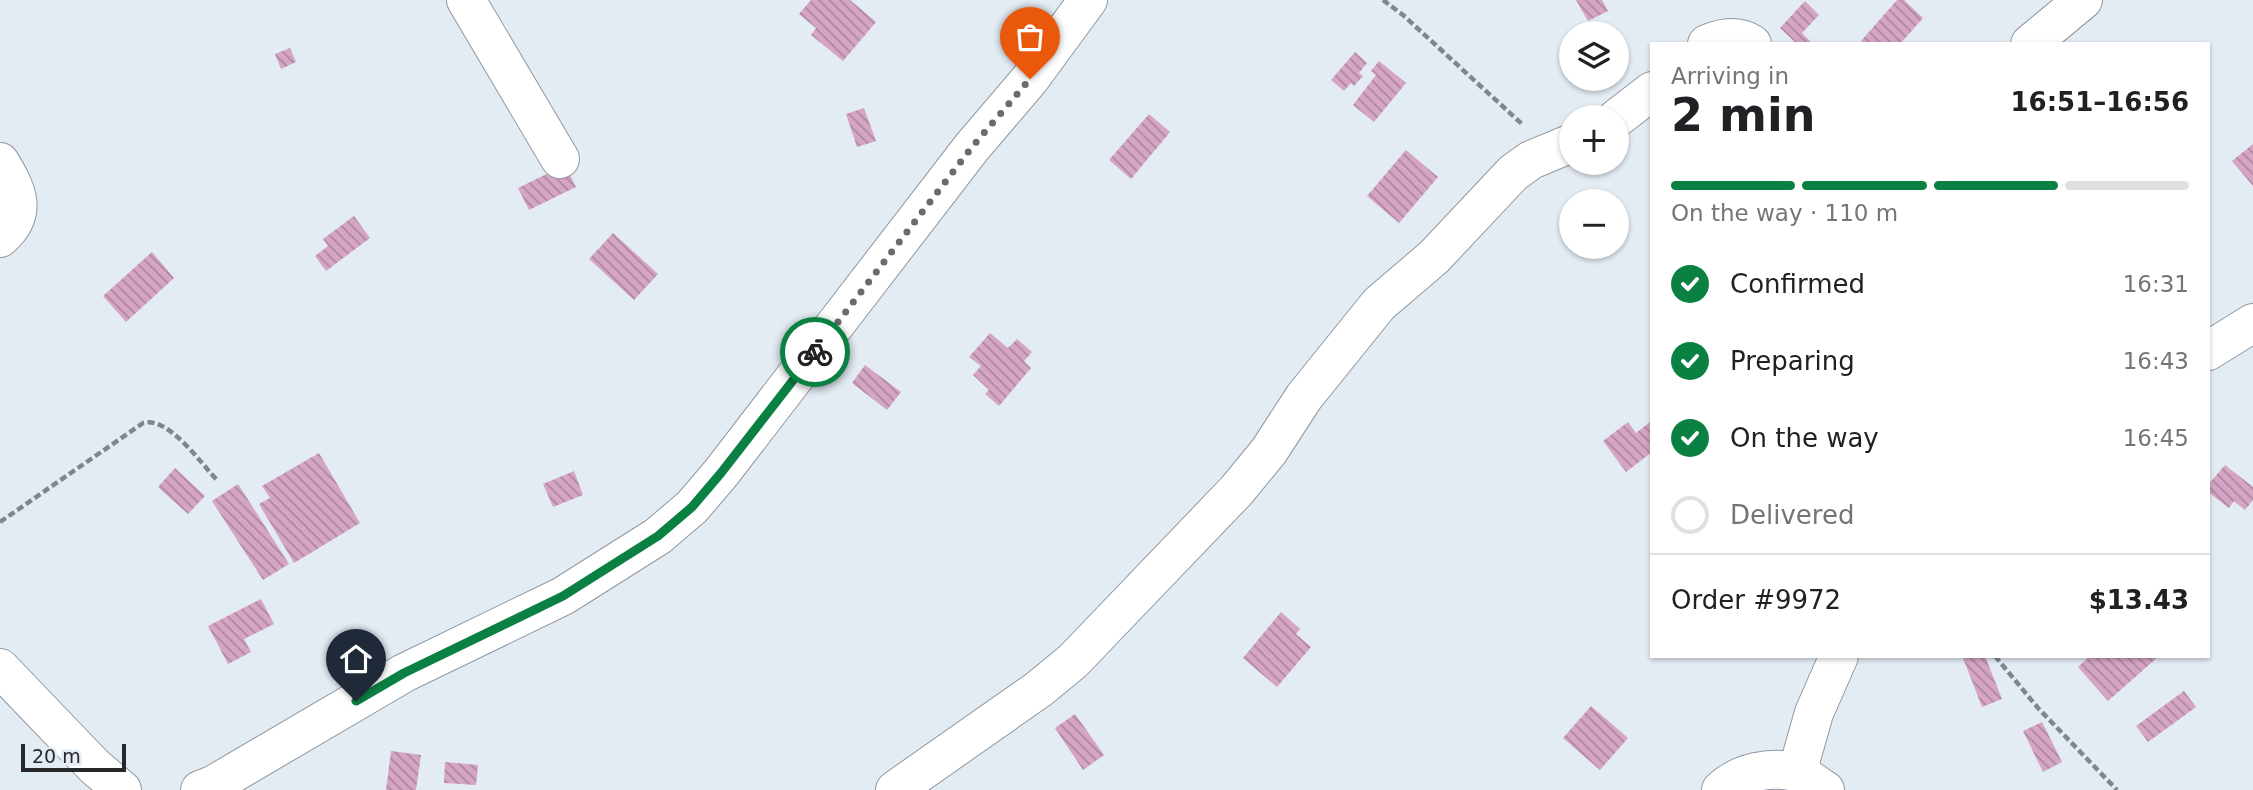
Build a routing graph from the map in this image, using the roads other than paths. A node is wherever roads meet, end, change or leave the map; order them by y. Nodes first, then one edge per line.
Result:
1 (466, 0) edge
2 (1087, 0) edge
3 (2083, 0) edge
4 (1715, 42) edge
5 (1748, 42) edge
6 (2033, 42) edge
7 (1650, 93) edge
8 (1629, 109) edge
9 (1559, 149) edge
10 (560, 159) dead end
11 (0, 162) edge
12 (0, 238) edge
13 (2253, 323) edge
14 (2210, 350) edge
15 (1838, 658) edge
16 (0, 668) edge
17 (1811, 781) edge
18 (107, 782) edge
19 (200, 790) edge
20 (895, 790) edge
21 (1721, 790) edge

1 - 10 street
2 - 19 street
3 - 6 street
4 - 5 street
7 - 8 street
9 - 20 street
11 - 12 street
13 - 14 street
15 - 17 street
16 - 18 street
17 - 21 street

